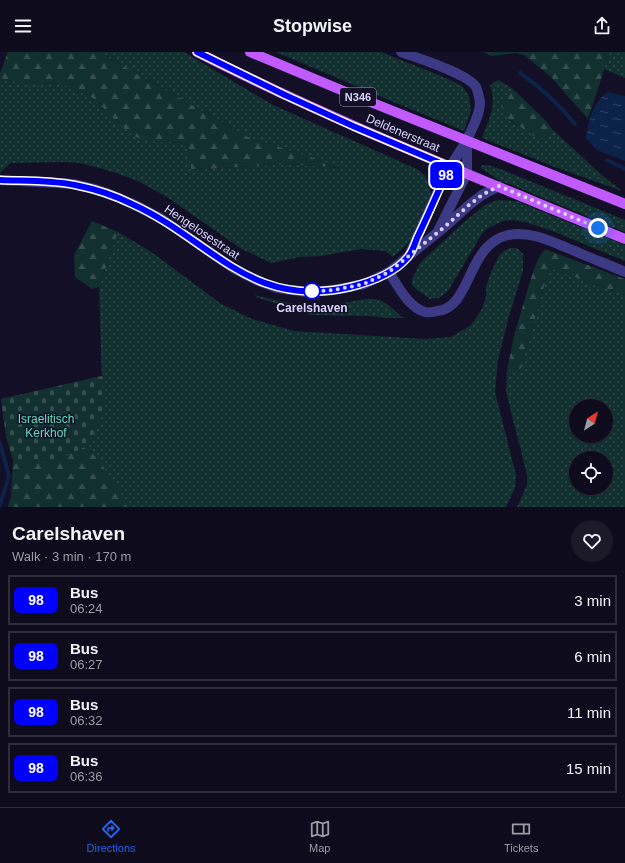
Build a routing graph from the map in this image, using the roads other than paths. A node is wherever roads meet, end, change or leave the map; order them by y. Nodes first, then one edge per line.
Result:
1 (197, 52) edge
2 (250, 52) edge
3 (401, 52) edge
4 (467, 140) junction
5 (450, 167) junction
6 (467, 173) junction
7 (0, 180) edge
8 (499, 186) junction
9 (625, 204) edge
10 (436, 234) junction
11 (625, 239) edge
12 (408, 256) junction
13 (389, 272) junction
14 (625, 272) edge

1 - 5 main road, Deldenerstraat / N346
2 - 4 main road, Deldenerstraat / N346
3 - 4 street
4 - 5 street, Hengelosestraat
4 - 6 street
4 - 9 main road, Deldenerstraat / N346
5 - 6 main road, Deldenerstraat / N346
5 - 12 street, Hengelosestraat
6 - 8 main road, Deldenerstraat / N346
6 - 10 street, Hengelosestraat
7 - 13 street, Hengelosestraat
8 - 10 street, Hengelosestraat
8 - 11 main road, Deldenerstraat / N346
10 - 12 street, Hengelosestraat
12 - 13 street, Hengelosestraat
13 - 14 street

